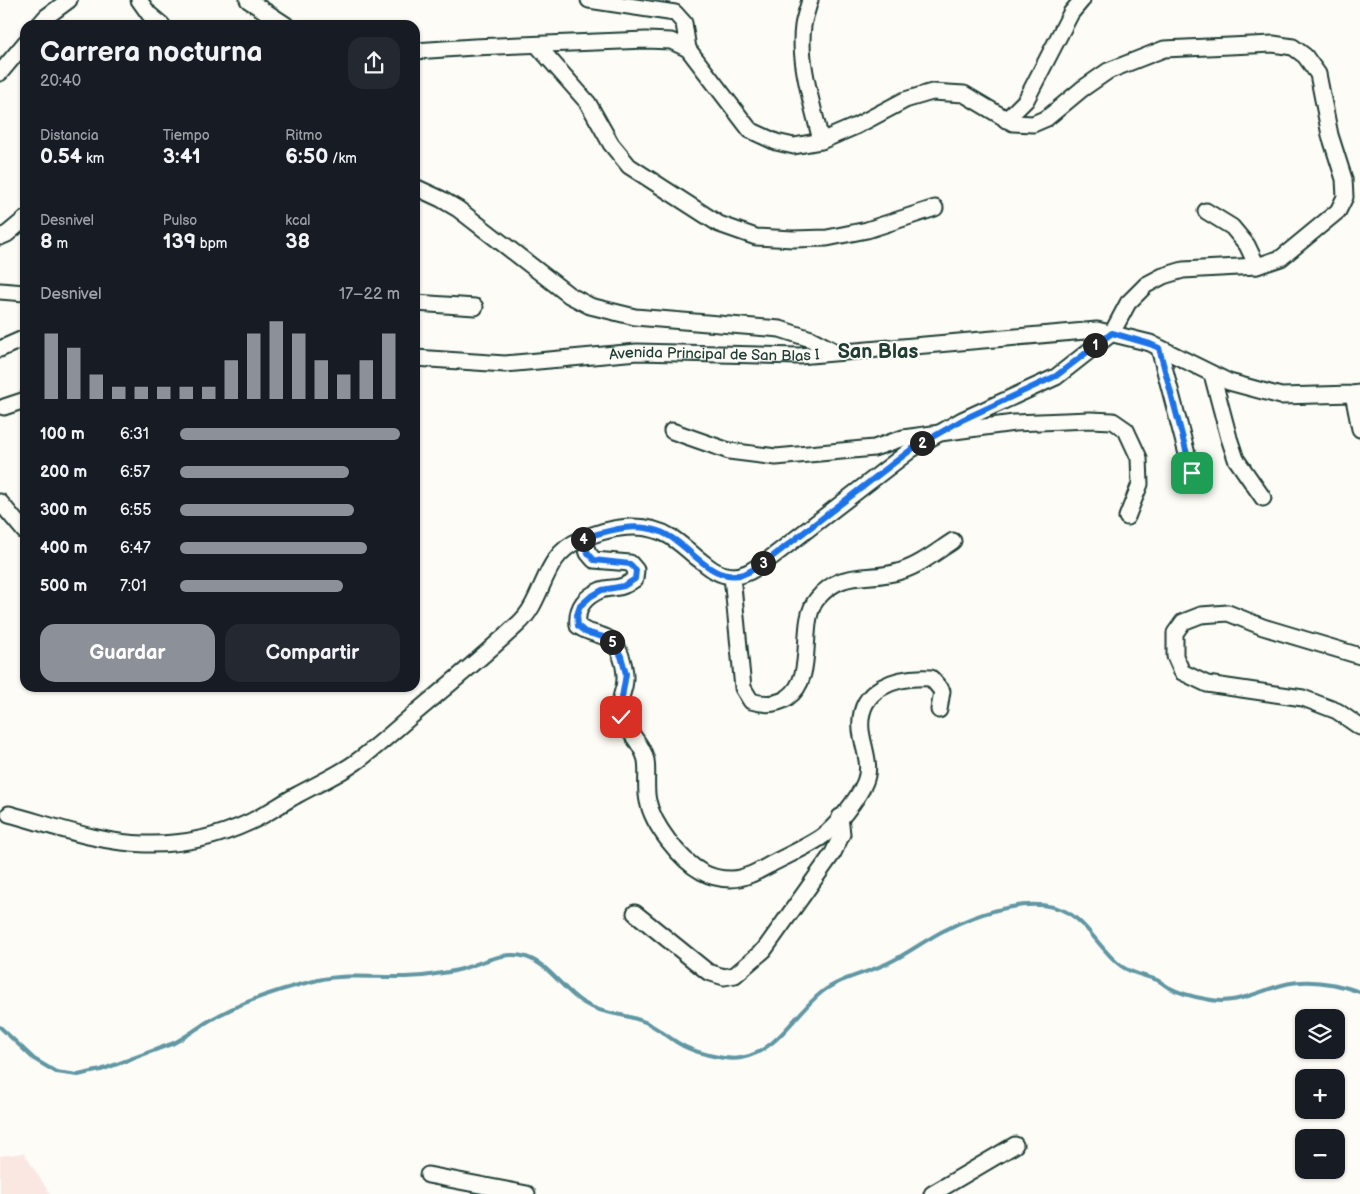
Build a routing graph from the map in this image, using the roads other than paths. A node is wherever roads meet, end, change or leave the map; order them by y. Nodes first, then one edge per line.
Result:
1 (69, 0) edge
2 (139, 0) edge
3 (248, 0) edge
4 (589, 0) edge
5 (810, 0) edge
6 (1082, 0) edge
7 (43, 20) edge
8 (156, 20) edge
9 (278, 20) edge
10 (537, 45) junction
11 (20, 48) edge
12 (688, 49) junction
13 (420, 52) edge
14 (0, 73) edge
15 (1006, 120) junction
16 (821, 141) junction
17 (420, 188) edge
18 (935, 208) dead end
19 (1206, 211) dead end
20 (20, 224) edge
21 (0, 237) edge
22 (1257, 266) junction
23 (0, 290) edge
24 (20, 292) edge
25 (420, 303) edge
26 (475, 307) dead end
27 (1112, 333) junction
28 (20, 340) edge
29 (1159, 348) junction
30 (0, 349) edge
31 (836, 352) junction
32 (420, 358) edge
33 (1212, 374) junction
34 (1357, 394) edge
35 (20, 402) edge
36 (4, 407) dead end
37 (1360, 429) edge
38 (672, 431) dead end
39 (938, 434) junction
40 (1192, 473) dead end
41 (1263, 498) dead end
42 (0, 502) edge
43 (1127, 517) dead end
44 (20, 526) edge
45 (583, 538) junction
46 (953, 541) dead end
47 (732, 576) junction
48 (1360, 656) edge
49 (939, 710) dead end
50 (1360, 727) edge
51 (9, 814) dead end
52 (840, 817) junction
53 (636, 913) dead end
54 (1015, 1145) dead end
55 (428, 1175) dead end
56 (527, 1194) edge
57 (932, 1194) edge

1 - 7 street
2 - 8 street
3 - 9 street
4 - 12 street
5 - 16 street
6 - 15 street
10 - 12 street
10 - 13 street
10 - 18 street
11 - 14 street
12 - 16 street
15 - 16 street
15 - 22 street
17 - 31 street
19 - 22 street
20 - 21 street
22 - 27 street
23 - 24 street
25 - 26 street
27 - 29 street, Avenida Principal de San Blas I
27 - 31 street, Avenida Principal de San Blas I
27 - 39 street
28 - 30 street
29 - 33 street, Avenida Principal de San Blas I
29 - 40 street
31 - 32 street, Avenida Principal de San Blas I
33 - 34 street, Avenida Principal de San Blas I
33 - 41 street
34 - 37 street
35 - 36 street
38 - 39 street
39 - 43 street
39 - 47 street
42 - 44 street
45 - 47 street
45 - 51 street
45 - 52 street
46 - 47 street
48 - 50 street
49 - 52 street
52 - 53 street
54 - 57 street
55 - 56 street

